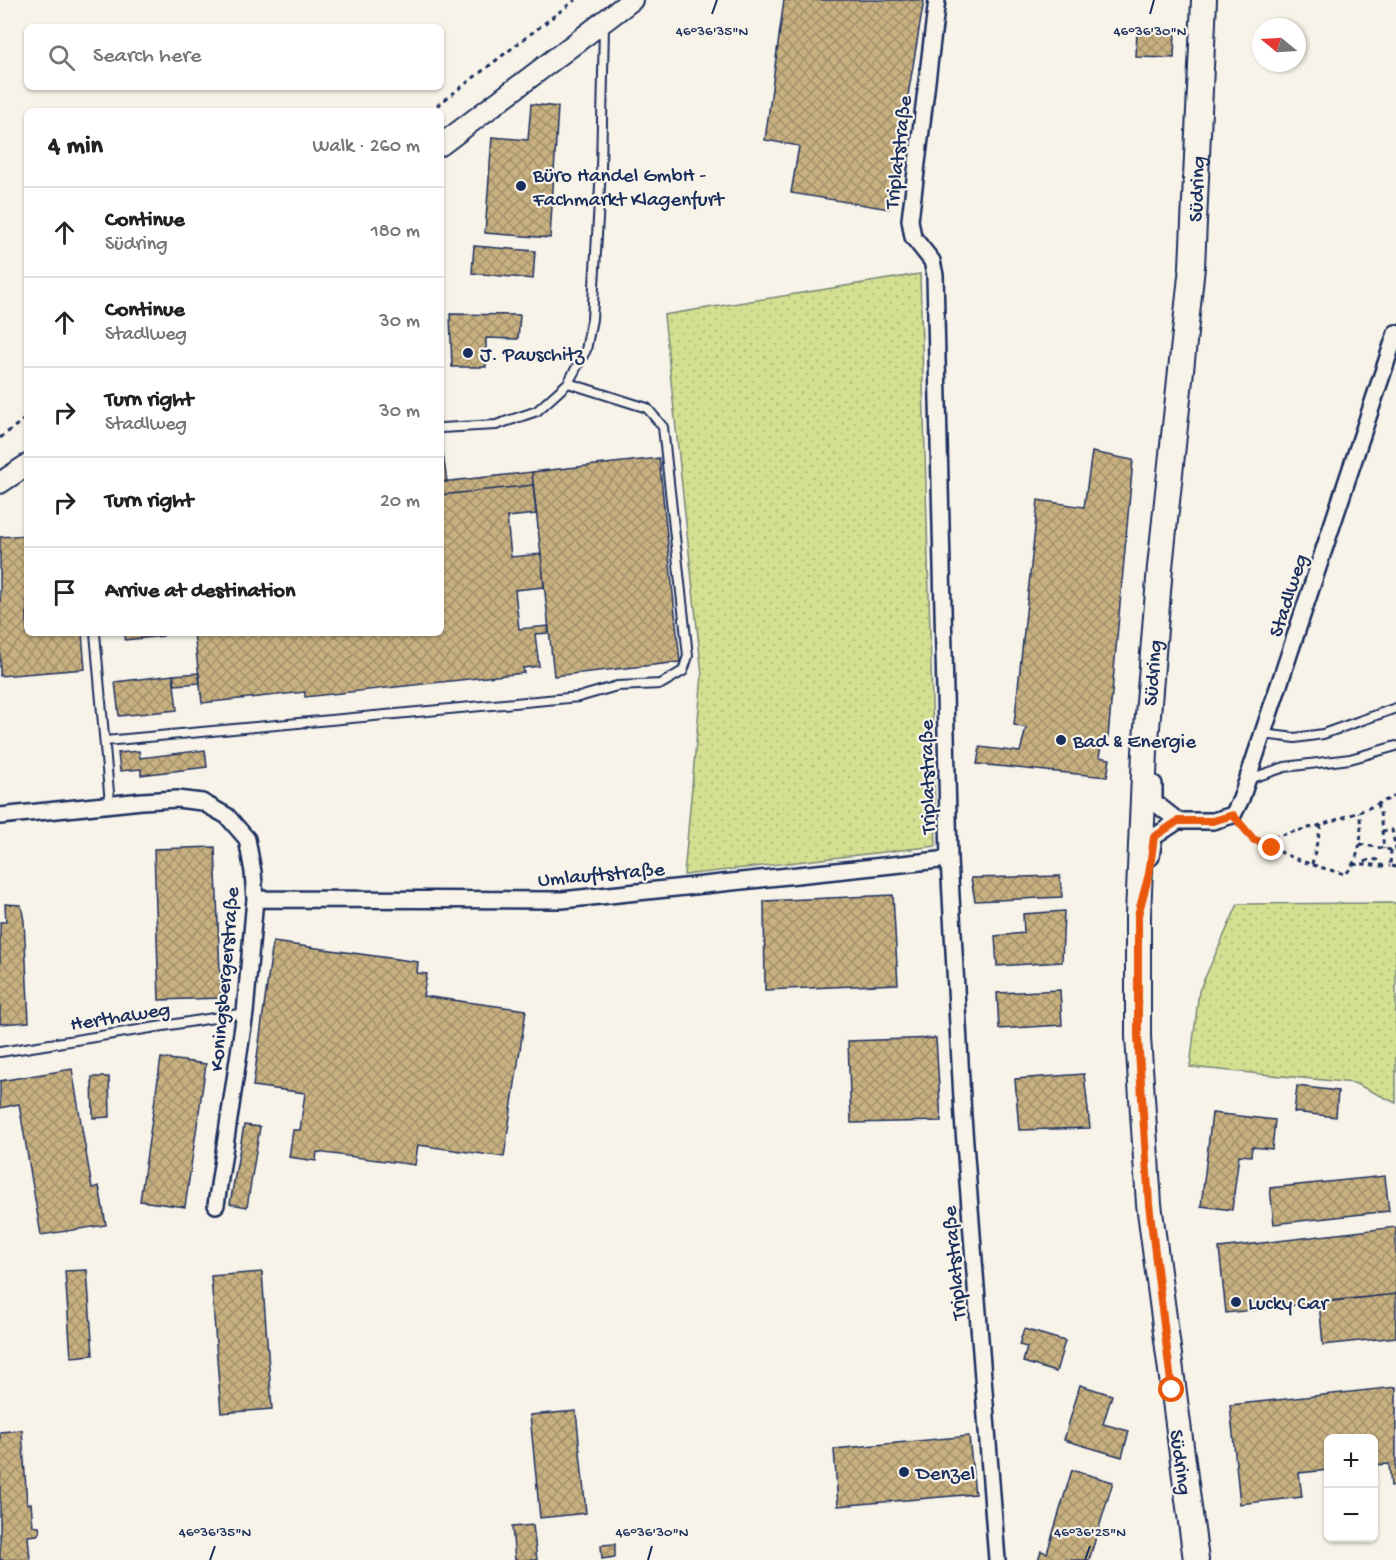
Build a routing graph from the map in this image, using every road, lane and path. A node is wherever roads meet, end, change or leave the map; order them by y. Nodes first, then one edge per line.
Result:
1 (575, 0) edge
2 (632, 0) edge
3 (937, 0) edge
4 (1204, 0) edge
5 (604, 21) junction
6 (433, 108) edge
7 (444, 143) edge
8 (1396, 333) edge
9 (568, 383) junction
10 (24, 419) edge
11 (444, 428) edge
12 (0, 438) edge
13 (24, 467) edge
14 (0, 483) edge
15 (95, 636) edge
16 (1396, 708) edge
17 (1263, 734) junction
18 (105, 741) junction
19 (1396, 746) edge
20 (1145, 752) junction
21 (1248, 779) junction
22 (1396, 796) edge
23 (110, 804) junction
24 (1377, 804) junction
25 (1359, 812) junction
26 (1233, 815) junction
27 (0, 816) edge
28 (1178, 821) junction
29 (1322, 825) junction
30 (1382, 831) junction
31 (1395, 839) edge
32 (1264, 842) junction
33 (1360, 843) junction
34 (1384, 849) junction
35 (1391, 850) junction
36 (1396, 850) edge
37 (949, 859) junction
38 (1312, 864) junction
39 (1353, 865) junction
40 (1390, 866) junction
41 (1396, 867) edge
42 (255, 898) junction
43 (1138, 915) junction
44 (245, 1013) junction
45 (0, 1052) edge
46 (216, 1205) dead end
47 (998, 1560) edge
48 (1196, 1560) edge

1 - 6 path
2 - 5 street
3 - 37 street, Triplatstraße
4 - 20 main road, Südring
5 - 7 street
5 - 9 lane
8 - 17 street, Stadlweg
9 - 11 lane
9 - 18 lane
10 - 12 path
13 - 14 street
15 - 18 lane
16 - 17 lane
17 - 21 street, Stadlweg
18 - 23 lane
19 - 21 lane
20 - 28 street
20 - 43 main road, Südring
21 - 26 street, Stadlweg
22 - 24 path
23 - 27 street, Koningsbergerstraße
23 - 42 street, Koningsbergerstraße
24 - 25 path
24 - 30 path
25 - 29 path
25 - 33 path
26 - 28 street
26 - 32 path
28 - 43 street
29 - 32 path
29 - 38 path
30 - 31 path
30 - 34 path
31 - 36 path
32 - 38 path
33 - 34 path
33 - 39 path
34 - 35 path
35 - 36 path
35 - 40 path
37 - 42 street, Umlauftstraße
37 - 47 street, Triplatstraße
38 - 39 path
39 - 40 path
40 - 41 path
42 - 44 street, Koningsbergerstraße
43 - 48 main road, Südring
44 - 45 lane, Herthaweg
44 - 46 street, Koningsbergerstraße

